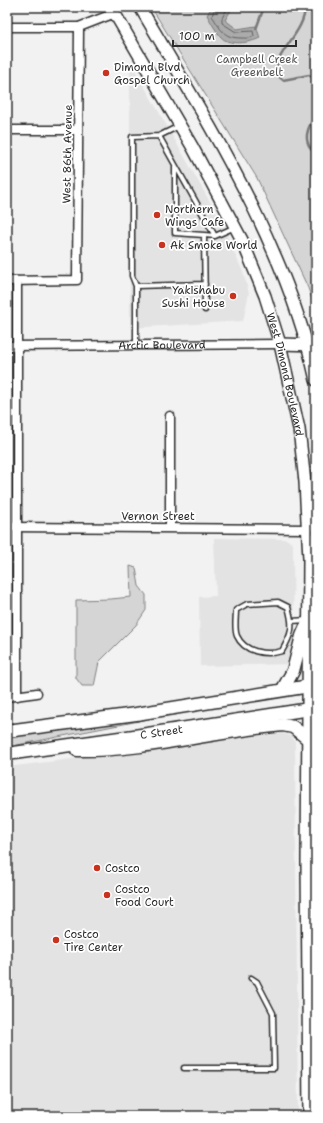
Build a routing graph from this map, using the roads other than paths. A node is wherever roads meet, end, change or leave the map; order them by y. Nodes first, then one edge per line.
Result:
1 (140, 7) edge
2 (113, 10) edge
3 (7, 27) edge
4 (79, 27) junction
5 (180, 125) junction
6 (7, 130) edge
7 (78, 130) junction
8 (159, 136) junction
9 (175, 166) junction
10 (235, 227) junction
11 (204, 235) junction
12 (215, 236) junction
13 (7, 281) edge
14 (17, 281) junction
15 (205, 284) junction
16 (136, 286) junction
17 (205, 310) dead end
18 (280, 344) junction
19 (136, 345) junction
20 (311, 345) edge
21 (7, 346) edge
22 (17, 346) junction
23 (316, 380) edge
24 (170, 416) dead end
25 (7, 527) edge
26 (16, 527) junction
27 (170, 527) junction
28 (308, 528) junction
29 (309, 620) junction
30 (292, 621) junction
31 (312, 686) edge
32 (283, 689) junction
33 (37, 693) dead end
34 (17, 696) junction
35 (7, 697) edge
36 (312, 708) edge
37 (7, 731) edge
38 (308, 739) junction
39 (34, 750) junction
40 (7, 754) edge
41 (251, 978) dead end
42 (184, 1068) dead end
43 (309, 1116) edge

1 - 20 main road
2 - 4 street
2 - 5 main road, West Dimond Boulevard
3 - 4 street
4 - 7 street, West 86th Avenue
5 - 8 lane
5 - 10 main road, West Dimond Boulevard
6 - 7 street
7 - 14 street, West 86th Avenue
8 - 9 lane
8 - 16 lane
9 - 11 lane
9 - 12 lane
10 - 12 lane
10 - 18 main road, West Dimond Boulevard
11 - 12 lane
11 - 15 lane
13 - 14 street
14 - 22 street
15 - 16 lane
15 - 17 lane
16 - 19 lane
18 - 19 street, Arctic Boulevard
18 - 20 main road, Arctic Boulevard
18 - 28 main road, West Dimond Boulevard
19 - 22 street, Arctic Boulevard
20 - 23 main road
21 - 22 street, Arctic Boulevard
22 - 26 street
24 - 27 street
25 - 26 street, Vernon Street
26 - 27 street, Vernon Street
26 - 34 street
27 - 28 street, Vernon Street
28 - 29 main road, West Dimond Boulevard
29 - 30 lane
29 - 31 main road, West Dimond Boulevard
29 - 32 main road
30 - 30 lane
31 - 32 main road, C Street
31 - 36 main road, West Dimond Boulevard
32 - 37 main road, C Street
33 - 34 street
34 - 35 street
36 - 38 main road, West Dimond Boulevard
36 - 39 main road, C Street
38 - 39 main road
38 - 43 main road, West Dimond Boulevard
39 - 40 main road, C Street
41 - 42 lane

